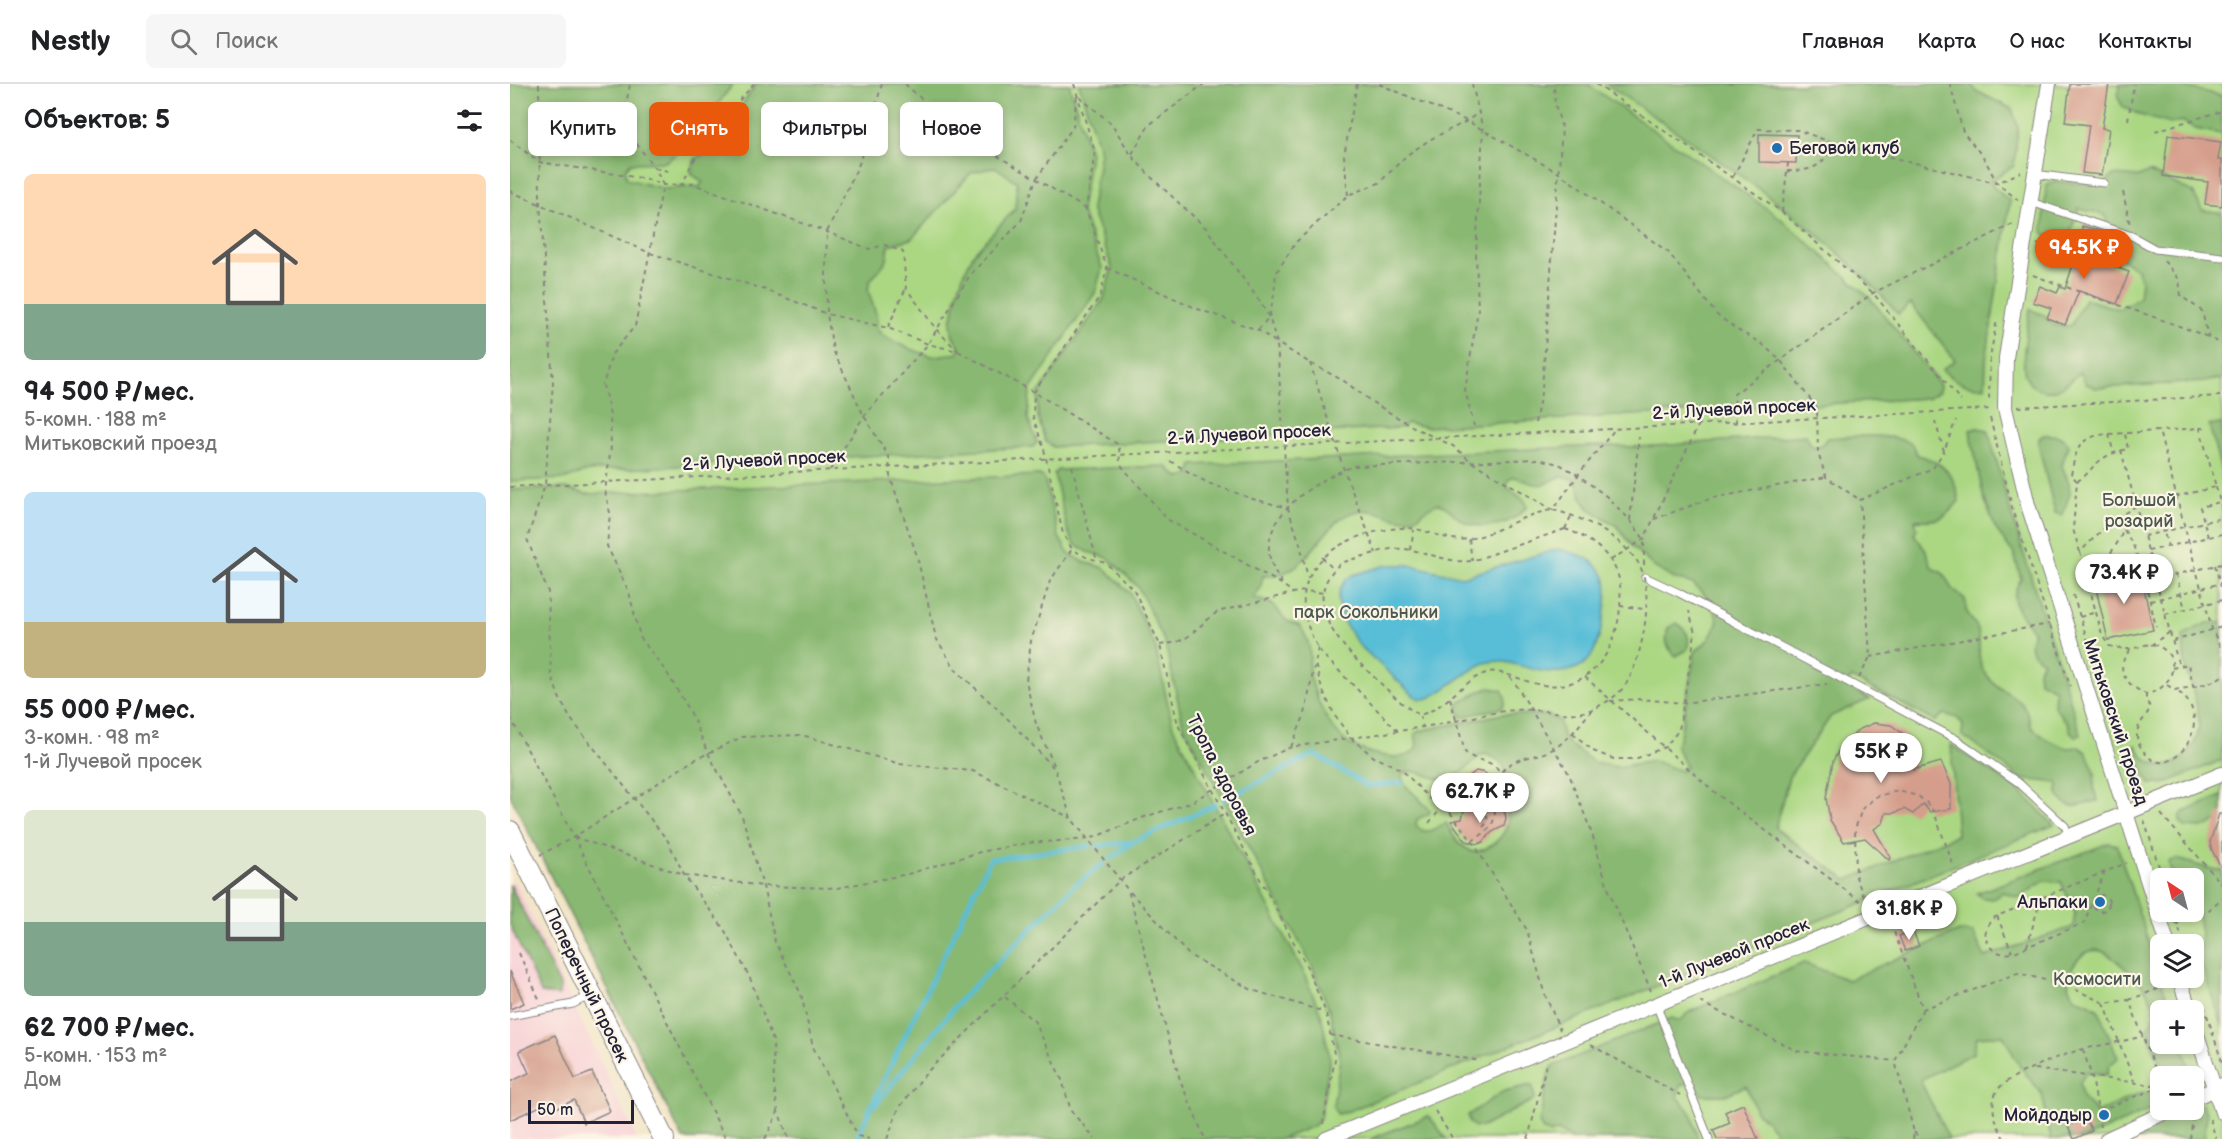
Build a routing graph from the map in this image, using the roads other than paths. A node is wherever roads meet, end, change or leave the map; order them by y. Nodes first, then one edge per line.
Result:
1 (2049, 84) edge
2 (2028, 173) junction
3 (2104, 183) dead end
4 (2024, 201) junction
5 (2222, 257) edge
6 (1644, 577) road end
7 (2222, 774) edge
8 (2126, 813) junction
9 (510, 831) edge
10 (2069, 836) junction
11 (2165, 934) edge
12 (591, 995) junction
13 (1656, 1005) junction
14 (510, 1016) edge
15 (2204, 1051) edge
16 (2218, 1087) edge
17 (2204, 1094) edge
18 (2222, 1112) edge
19 (2150, 1117) edge
20 (1324, 1133) edge
21 (2104, 1134) edge
22 (663, 1139) edge
23 (1708, 1139) edge

1 - 2 street, Митьковский проезд
2 - 3 lane
2 - 4 street, Митьковский проезд
4 - 5 lane
4 - 8 street, Митьковский проезд
6 - 10 lane
7 - 8 street, 1-й Лучевой просек
8 - 10 street, 1-й Лучевой просек
8 - 11 street, Митьковский проезд
9 - 12 street, Поперечный просек
10 - 13 street, 1-й Лучевой просек
12 - 14 lane
12 - 22 street, Поперечный просек
13 - 20 street, 1-й Лучевой просек
13 - 23 lane
15 - 16 street
16 - 17 street
16 - 18 street
19 - 21 street

